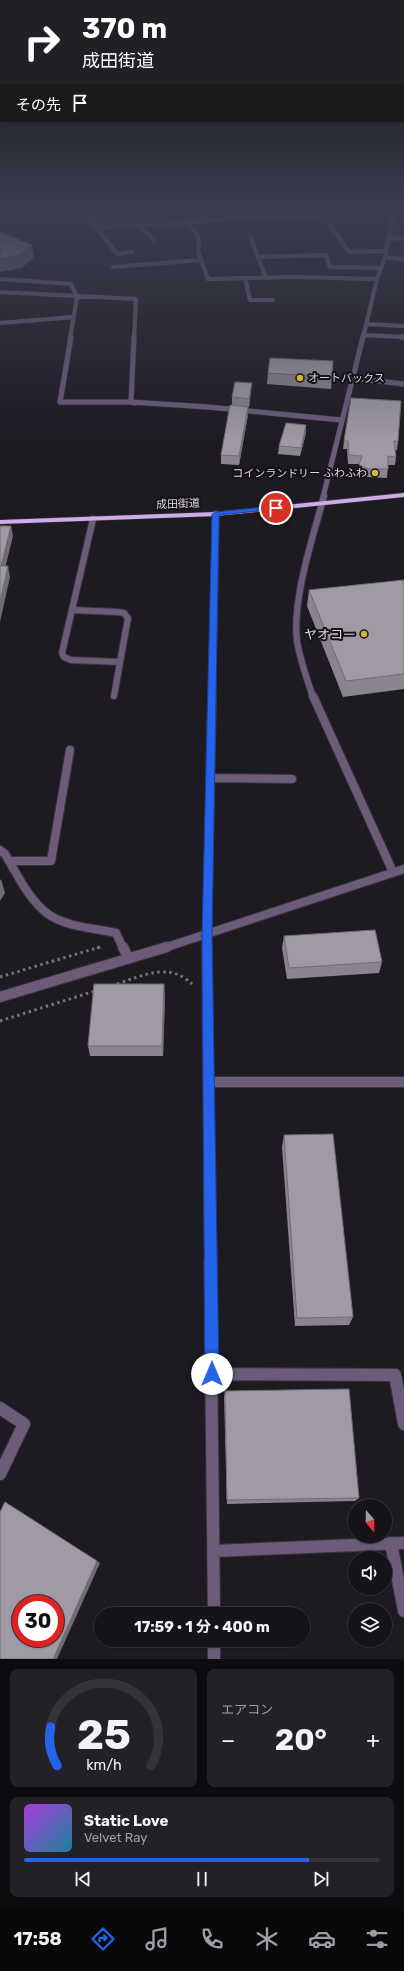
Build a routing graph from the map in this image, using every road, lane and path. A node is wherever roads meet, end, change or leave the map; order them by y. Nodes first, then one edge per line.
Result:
1 (73, 288) edge
2 (247, 288) edge
3 (375, 288) edge
4 (0, 292) edge
5 (77, 297) junction
6 (273, 300) dead end
7 (74, 317) junction
8 (0, 323) edge
9 (366, 324) junction
10 (404, 326) edge
11 (363, 334) junction
12 (404, 337) edge
13 (352, 378) junction
14 (404, 384) edge
15 (131, 402) junction
16 (341, 420) junction
17 (404, 495) edge
18 (320, 503) junction
19 (216, 514) junction
20 (93, 519) junction
21 (0, 522) edge
22 (72, 610) junction
23 (120, 662) junction
24 (114, 696) dead end
25 (70, 750) dead end
26 (210, 778) junction
27 (292, 779) dead end
28 (0, 850) edge
29 (9, 861) junction
30 (404, 869) edge
31 (393, 872) junction
32 (207, 935) junction
33 (100, 947) dead end
34 (128, 958) junction
35 (0, 977) edge
36 (110, 986) edge
37 (103, 989) edge
38 (194, 990) dead end
39 (0, 997) edge
40 (0, 1021) edge
41 (210, 1082) junction
42 (404, 1082) edge
43 (212, 1374) junction
44 (0, 1408) edge
45 (404, 1424) edge
46 (0, 1474) edge
47 (398, 1543) edge
48 (213, 1551) junction
49 (214, 1607) edge
50 (404, 1611) edge
51 (214, 1647) edge
52 (214, 1659) edge

1 - 5 street
2 - 6 street
3 - 9 street
4 - 5 street
5 - 7 street
5 - 15 street
7 - 8 street
7 - 15 street
9 - 10 street
9 - 11 street
11 - 12 street
11 - 13 street
13 - 14 street
13 - 16 street
15 - 16 street
16 - 18 street
17 - 18 highway, 成田街道
18 - 19 highway, 成田街道
18 - 31 street
19 - 20 highway, 成田街道
19 - 26 street
20 - 21 highway, 成田街道
20 - 22 street
22 - 23 street
22 - 23 street
23 - 24 street
25 - 29 street
26 - 27 street
26 - 32 street
28 - 29 street
29 - 34 street
30 - 31 street
31 - 32 street
32 - 34 street
32 - 41 street
33 - 35 path
34 - 39 street
36 - 38 path
37 - 40 path
41 - 42 street
41 - 43 street
43 - 45 street
43 - 48 street
44 - 46 street
47 - 48 street
47 - 50 street
48 - 49 street
51 - 52 street

